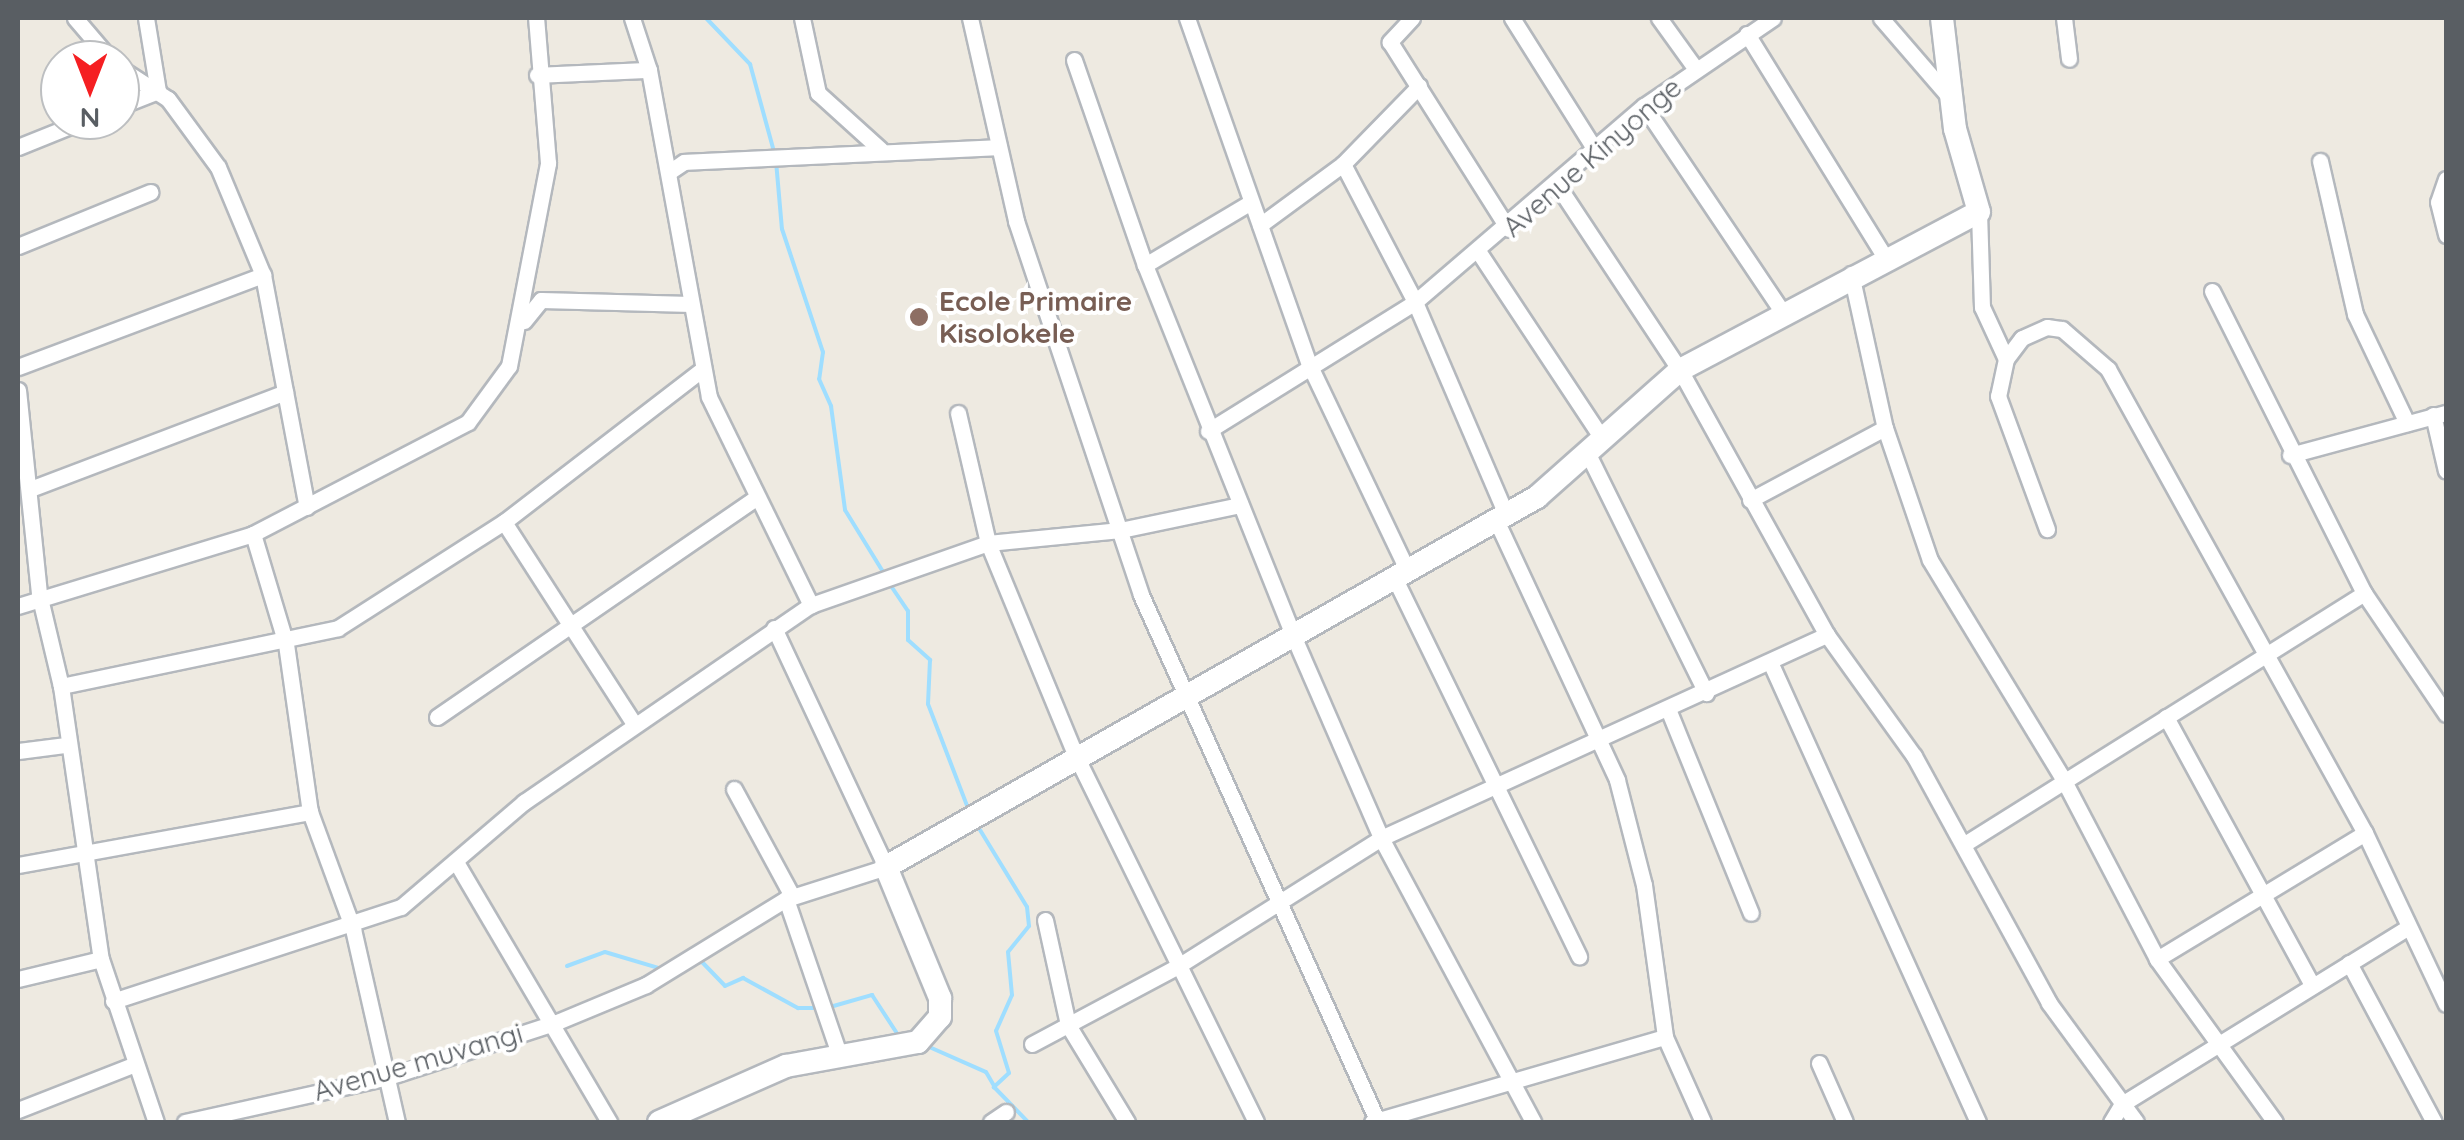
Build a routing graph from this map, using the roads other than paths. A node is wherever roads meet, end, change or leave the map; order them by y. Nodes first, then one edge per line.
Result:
1 (75, 18) edge
2 (146, 18) edge
3 (536, 18) edge
4 (632, 18) edge
5 (802, 18) edge
6 (970, 18) edge
7 (1187, 18) edge
8 (1412, 18) edge
9 (1512, 18) edge
10 (1660, 18) edge
11 (1772, 18) edge
12 (1881, 18) edge
13 (1942, 18) edge
14 (2064, 18) edge
15 (1746, 34) junction
16 (94, 40) edge
17 (2069, 59) dead end
18 (1074, 60) dead end
19 (1694, 68) junction
20 (650, 70) junction
21 (537, 76) junction
22 (140, 80) edge
23 (1419, 86) junction
24 (158, 91) junction
25 (140, 98) edge
26 (1953, 101) junction
27 (1644, 106) junction
28 (999, 147) junction
29 (880, 148) junction
30 (1594, 148) junction
31 (2320, 160) dead end
32 (1343, 164) junction
33 (669, 172) junction
34 (2446, 179) edge
35 (1558, 186) junction
36 (150, 192) dead end
37 (1251, 202) junction
38 (1979, 212) junction
39 (1260, 225) junction
40 (1508, 230) junction
41 (2446, 235) edge
42 (18, 246) edge
43 (1480, 254) junction
44 (1884, 256) junction
45 (1145, 265) junction
46 (1851, 274) junction
47 (263, 275) junction
48 (2212, 291) dead end
49 (1415, 302) junction
50 (691, 304) junction
51 (1781, 310) junction
52 (518, 333) junction
53 (2006, 359) junction
54 (1309, 364) junction
55 (18, 367) edge
56 (703, 369) junction
57 (1680, 370) junction
58 (18, 390) edge
59 (285, 392) junction
60 (958, 413) dead end
61 (2440, 414) edge
62 (2407, 423) junction
63 (1885, 428) junction
64 (1208, 431) junction
65 (1594, 445) junction
66 (2290, 456) junction
67 (2446, 471) edge
68 (757, 497) junction
69 (1750, 500) junction
70 (27, 501) edge
71 (1240, 504) junction
72 (307, 507) junction
73 (1501, 517) junction
74 (504, 522) junction
75 (2047, 528) dead end
76 (1120, 530) junction
77 (254, 534) junction
78 (988, 543) junction
79 (1402, 575) junction
80 (39, 594) junction
81 (2364, 594) junction
82 (811, 605) junction
83 (18, 606) edge
84 (572, 624) junction
85 (774, 628) junction
86 (1292, 633) junction
87 (1827, 635) junction
88 (286, 644) junction
89 (2267, 652) junction
90 (1771, 664) junction
91 (61, 686) junction
92 (1706, 692) junction
93 (1184, 694) junction
94 (1668, 709) junction
95 (2446, 714) edge
96 (436, 716) dead end
97 (2166, 718) junction
98 (633, 722) junction
99 (1600, 738) junction
100 (65, 745) junction
101 (18, 751) edge
102 (1076, 756) junction
103 (2062, 777) junction
104 (1494, 785) junction
105 (734, 789) dead end
106 (310, 812) junction
107 (2365, 833) junction
108 (1382, 838) junction
109 (1966, 843) junction
110 (84, 859) junction
111 (456, 862) junction
112 (18, 866) edge
113 (886, 867) junction
114 (2261, 890) junction
115 (789, 898) junction
116 (1276, 901) junction
117 (1752, 913) dead end
118 (1044, 920) dead end
119 (2410, 927) junction
120 (353, 929) junction
121 (1579, 957) dead end
122 (101, 959) junction
123 (2157, 959) junction
124 (2348, 963) junction
125 (1178, 966) junction
126 (18, 979) edge
127 (2312, 985) junction
128 (114, 1001) junction
129 (2446, 1004) edge
130 (556, 1022) junction
131 (1068, 1025) junction
132 (1666, 1037) junction
133 (1032, 1044) dead end
134 (2216, 1045) junction
135 (840, 1057) junction
136 (1819, 1063) dead end
137 (132, 1065) junction
138 (388, 1077) junction
139 (1515, 1080) junction
140 (2122, 1104) junction
141 (18, 1110) edge
142 (1006, 1112) dead end
143 (1399, 1119) edge
144 (1374, 1121) edge
145 (156, 1122) edge
146 (185, 1122) edge
147 (397, 1122) edge
148 (609, 1122) edge
149 (659, 1122) edge
150 (992, 1122) edge
151 (1128, 1122) edge
152 (1256, 1122) edge
153 (1533, 1122) edge
154 (1703, 1122) edge
155 (1845, 1122) edge
156 (1978, 1122) edge
157 (2111, 1122) edge
158 (2136, 1122) edge
159 (2275, 1122) edge
160 (2434, 1122) edge

1 - 16 street
2 - 24 street
3 - 21 street
4 - 20 street
5 - 29 street
6 - 28 street
7 - 37 street
8 - 23 street
9 - 30 street
10 - 19 street
11 - 15 street, Avenue Kinyonge
12 - 26 street
13 - 26 street
14 - 17 street
15 - 19 street, Avenue Kinyonge
15 - 44 street
18 - 45 street
19 - 27 street, Avenue Kinyonge
20 - 21 street
20 - 33 street
21 - 52 street
22 - 24 street
23 - 32 street
23 - 40 street
24 - 25 street
24 - 47 street
26 - 38 street
27 - 30 street, Avenue Kinyonge
27 - 51 street
28 - 29 street
28 - 76 street
29 - 33 street
30 - 35 street, Avenue Kinyonge
31 - 62 street
32 - 39 street
32 - 49 street
33 - 50 street
34 - 41 street
35 - 40 street, Avenue Kinyonge
35 - 57 street
36 - 42 street
37 - 39 street
37 - 45 street
38 - 44 street
38 - 53 street
39 - 54 street
40 - 43 street, Avenue Kinyonge
43 - 49 street, Avenue Kinyonge
43 - 65 street
44 - 46 street
45 - 64 street
46 - 51 street
46 - 63 street
47 - 55 street
47 - 59 street
48 - 66 street
49 - 54 street, Avenue Kinyonge
49 - 73 street
50 - 52 street
50 - 56 street
51 - 57 street
52 - 72 street
53 - 75 street
53 - 89 street
54 - 64 street, Avenue Kinyonge
54 - 79 street
56 - 68 street
56 - 74 street
57 - 65 street
57 - 69 street
58 - 70 street
59 - 70 street
59 - 72 street
60 - 78 street
61 - 62 street
61 - 67 street
62 - 66 street
63 - 69 street
63 - 103 street
64 - 71 street
65 - 73 street
65 - 92 street
66 - 81 street
68 - 82 street
68 - 84 street
69 - 87 street
70 - 80 street
71 - 76 street
71 - 86 street
72 - 77 street
73 - 79 street
73 - 99 street
74 - 84 street
74 - 88 street
76 - 78 street
76 - 93 street
77 - 80 street
77 - 88 street
78 - 82 street
78 - 102 street
79 - 86 street
79 - 104 street
80 - 83 street
80 - 91 street
81 - 89 street
81 - 95 street
82 - 85 street
84 - 96 street
84 - 98 street
85 - 98 street
85 - 113 street
86 - 93 street
86 - 108 street
87 - 90 street
87 - 109 street
88 - 91 street
88 - 106 street
89 - 97 street
89 - 107 street
90 - 92 street
90 - 156 street
91 - 100 street
92 - 94 street
93 - 102 street
93 - 116 street
94 - 99 street
94 - 117 street
97 - 103 street
97 - 114 street
98 - 111 street
99 - 104 street
99 - 132 street
100 - 101 street
100 - 110 street
102 - 113 street
102 - 125 street
103 - 109 street
103 - 123 street
104 - 108 street
104 - 121 street
105 - 115 street
106 - 110 street
106 - 120 street
107 - 114 street
107 - 119 street
108 - 116 street
108 - 139 street
109 - 140 street
110 - 112 street
110 - 122 street
111 - 120 street
111 - 130 street
113 - 115 street, Avenue muvangi
113 - 135 street
114 - 123 street
114 - 127 street
115 - 130 street, Avenue muvangi
115 - 135 street
116 - 125 street
116 - 144 street
118 - 131 street
119 - 124 street
119 - 129 street
120 - 128 street
120 - 138 street
122 - 126 street
122 - 128 street
123 - 134 street
124 - 127 street
124 - 160 street
125 - 131 street
125 - 152 street
127 - 134 street
128 - 137 street
130 - 138 street, Avenue muvangi
130 - 148 street
131 - 133 street
131 - 151 street
132 - 139 street
132 - 154 street
134 - 140 street
134 - 159 street
135 - 149 street
136 - 155 street
137 - 141 street
137 - 145 street
138 - 146 street, Avenue muvangi
138 - 147 street
139 - 143 street
139 - 153 street
140 - 157 street
140 - 158 street
142 - 150 street
143 - 144 street

